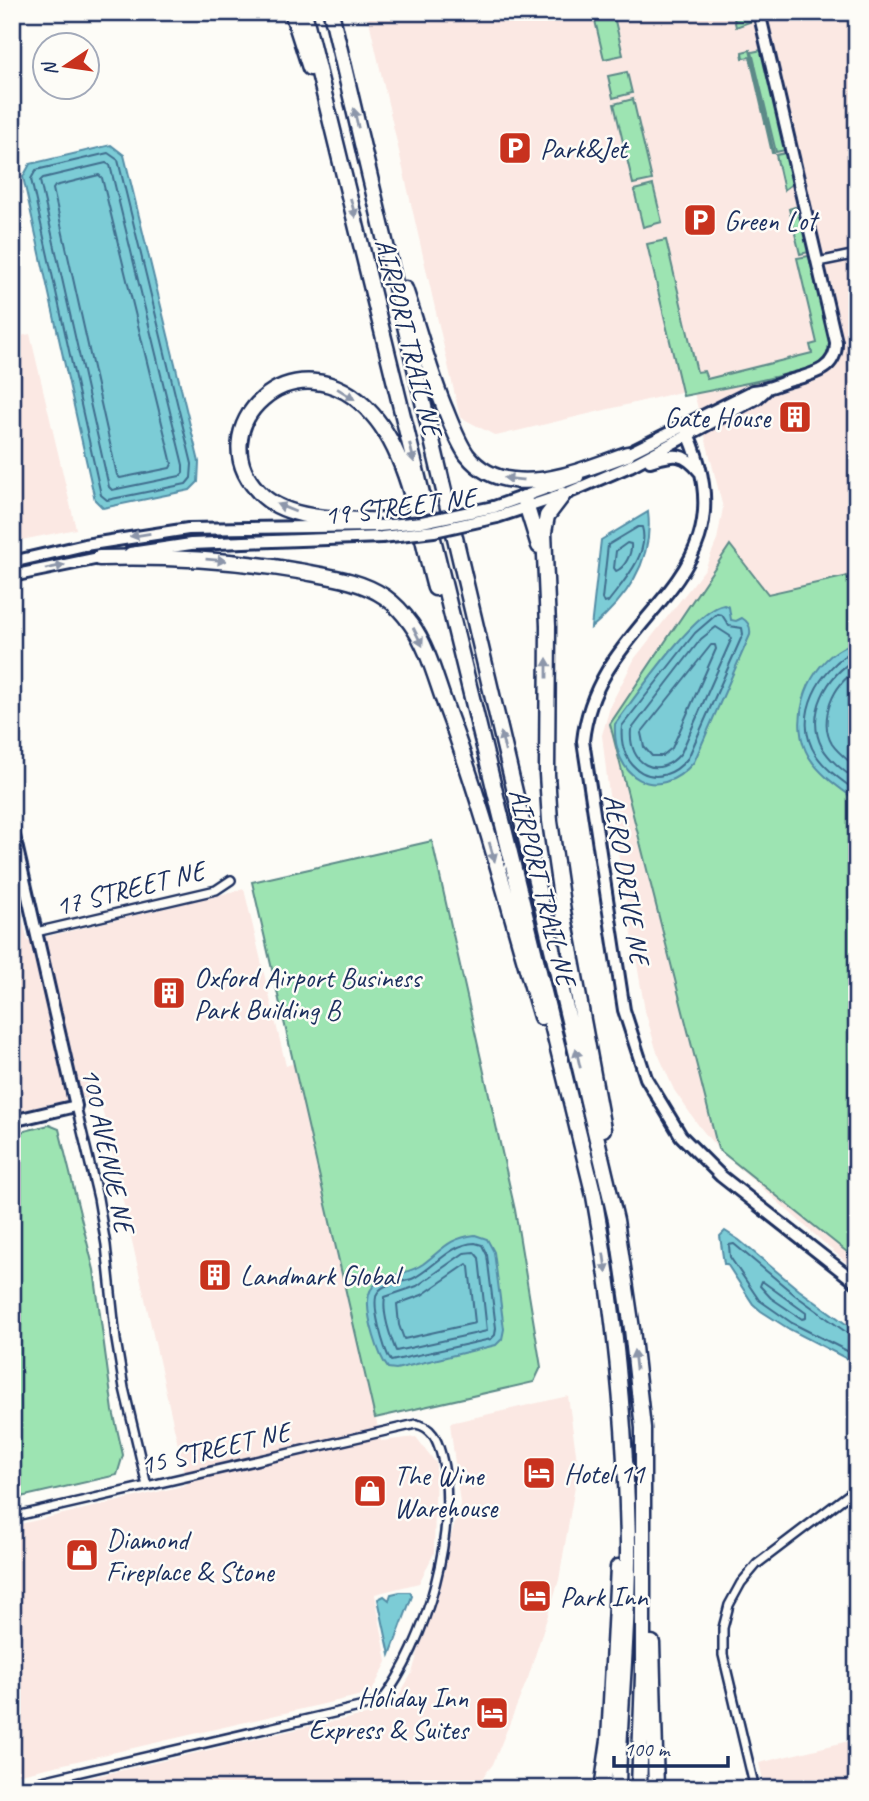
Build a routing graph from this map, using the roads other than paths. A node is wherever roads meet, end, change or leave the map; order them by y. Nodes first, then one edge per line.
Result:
1 (292, 12) edge
2 (304, 12) edge
3 (760, 12) edge
4 (331, 13) edge
5 (337, 141) junction
6 (377, 208) junction
7 (857, 254) edge
8 (818, 262) junction
9 (686, 429) junction
10 (629, 460) junction
11 (701, 473) junction
12 (563, 495) junction
13 (525, 503) junction
14 (496, 512) junction
15 (413, 523) joint
16 (380, 528) junction
17 (99, 558) junction
18 (12, 562) edge
19 (544, 573) junction
20 (12, 576) edge
21 (478, 730) junction
22 (12, 827) edge
23 (231, 880) dead end
24 (36, 932) junction
25 (76, 1106) junction
26 (12, 1121) edge
27 (594, 1196) junction
28 (616, 1220) junction
29 (857, 1283) edge
30 (620, 1369) junction
31 (643, 1428) junction
32 (146, 1486) junction
33 (857, 1488) edge
34 (12, 1517) edge
35 (12, 1788) edge
36 (602, 1789) edge
37 (618, 1789) edge
38 (639, 1789) edge
39 (656, 1789) edge
40 (755, 1789) edge

1 - 5 highway
2 - 5 highway, AIRPORT TRAIL NE
3 - 8 street
6 -> 4 highway, AIRPORT TRAIL NE
5 -> 21 highway, AIRPORT TRAIL NE
10 -> 6 highway
28 -> 6 highway, AIRPORT TRAIL NE
7 - 8 street
8 - 9 street, 19 STREET NE
9 - 10 street, 19 STREET NE
9 - 11 street, AERO DRIVE NE
10 - 11 street
10 - 12 street, 19 STREET NE
10 - 13 street, 19 STREET NE
11 - 29 street, AERO DRIVE NE
12 - 13 street, 19 STREET NE
12 - 19 highway
13 - 14 street, 19 STREET NE
13 - 19 highway
14 - 15 street, 19 STREET NE, bridge
14 - 16 street, 19 STREET NE, bridge
15 - 16 highway, bridge
16 - 17 street, 19 STREET NE
16 -> 18 street, 19 STREET NE
16 -> 21 highway
20 -> 17 street, 19 STREET NE
17 -> 27 highway
28 -> 19 highway
21 - 27 highway, AIRPORT TRAIL NE
22 - 24 street, 100 AVENUE NE
23 - 24 street, 17 STREET NE
24 - 25 street, 100 AVENUE NE
25 - 26 street
25 - 32 street, 100 AVENUE NE
27 -> 30 highway, AIRPORT TRAIL NE
31 -> 28 highway, AIRPORT TRAIL NE
30 - 36 highway
30 - 37 highway, AIRPORT TRAIL NE
31 - 38 highway, AIRPORT TRAIL NE
31 - 39 highway
32 - 34 street, 15 STREET NE
32 - 35 street, 15 STREET NE
33 - 40 street

